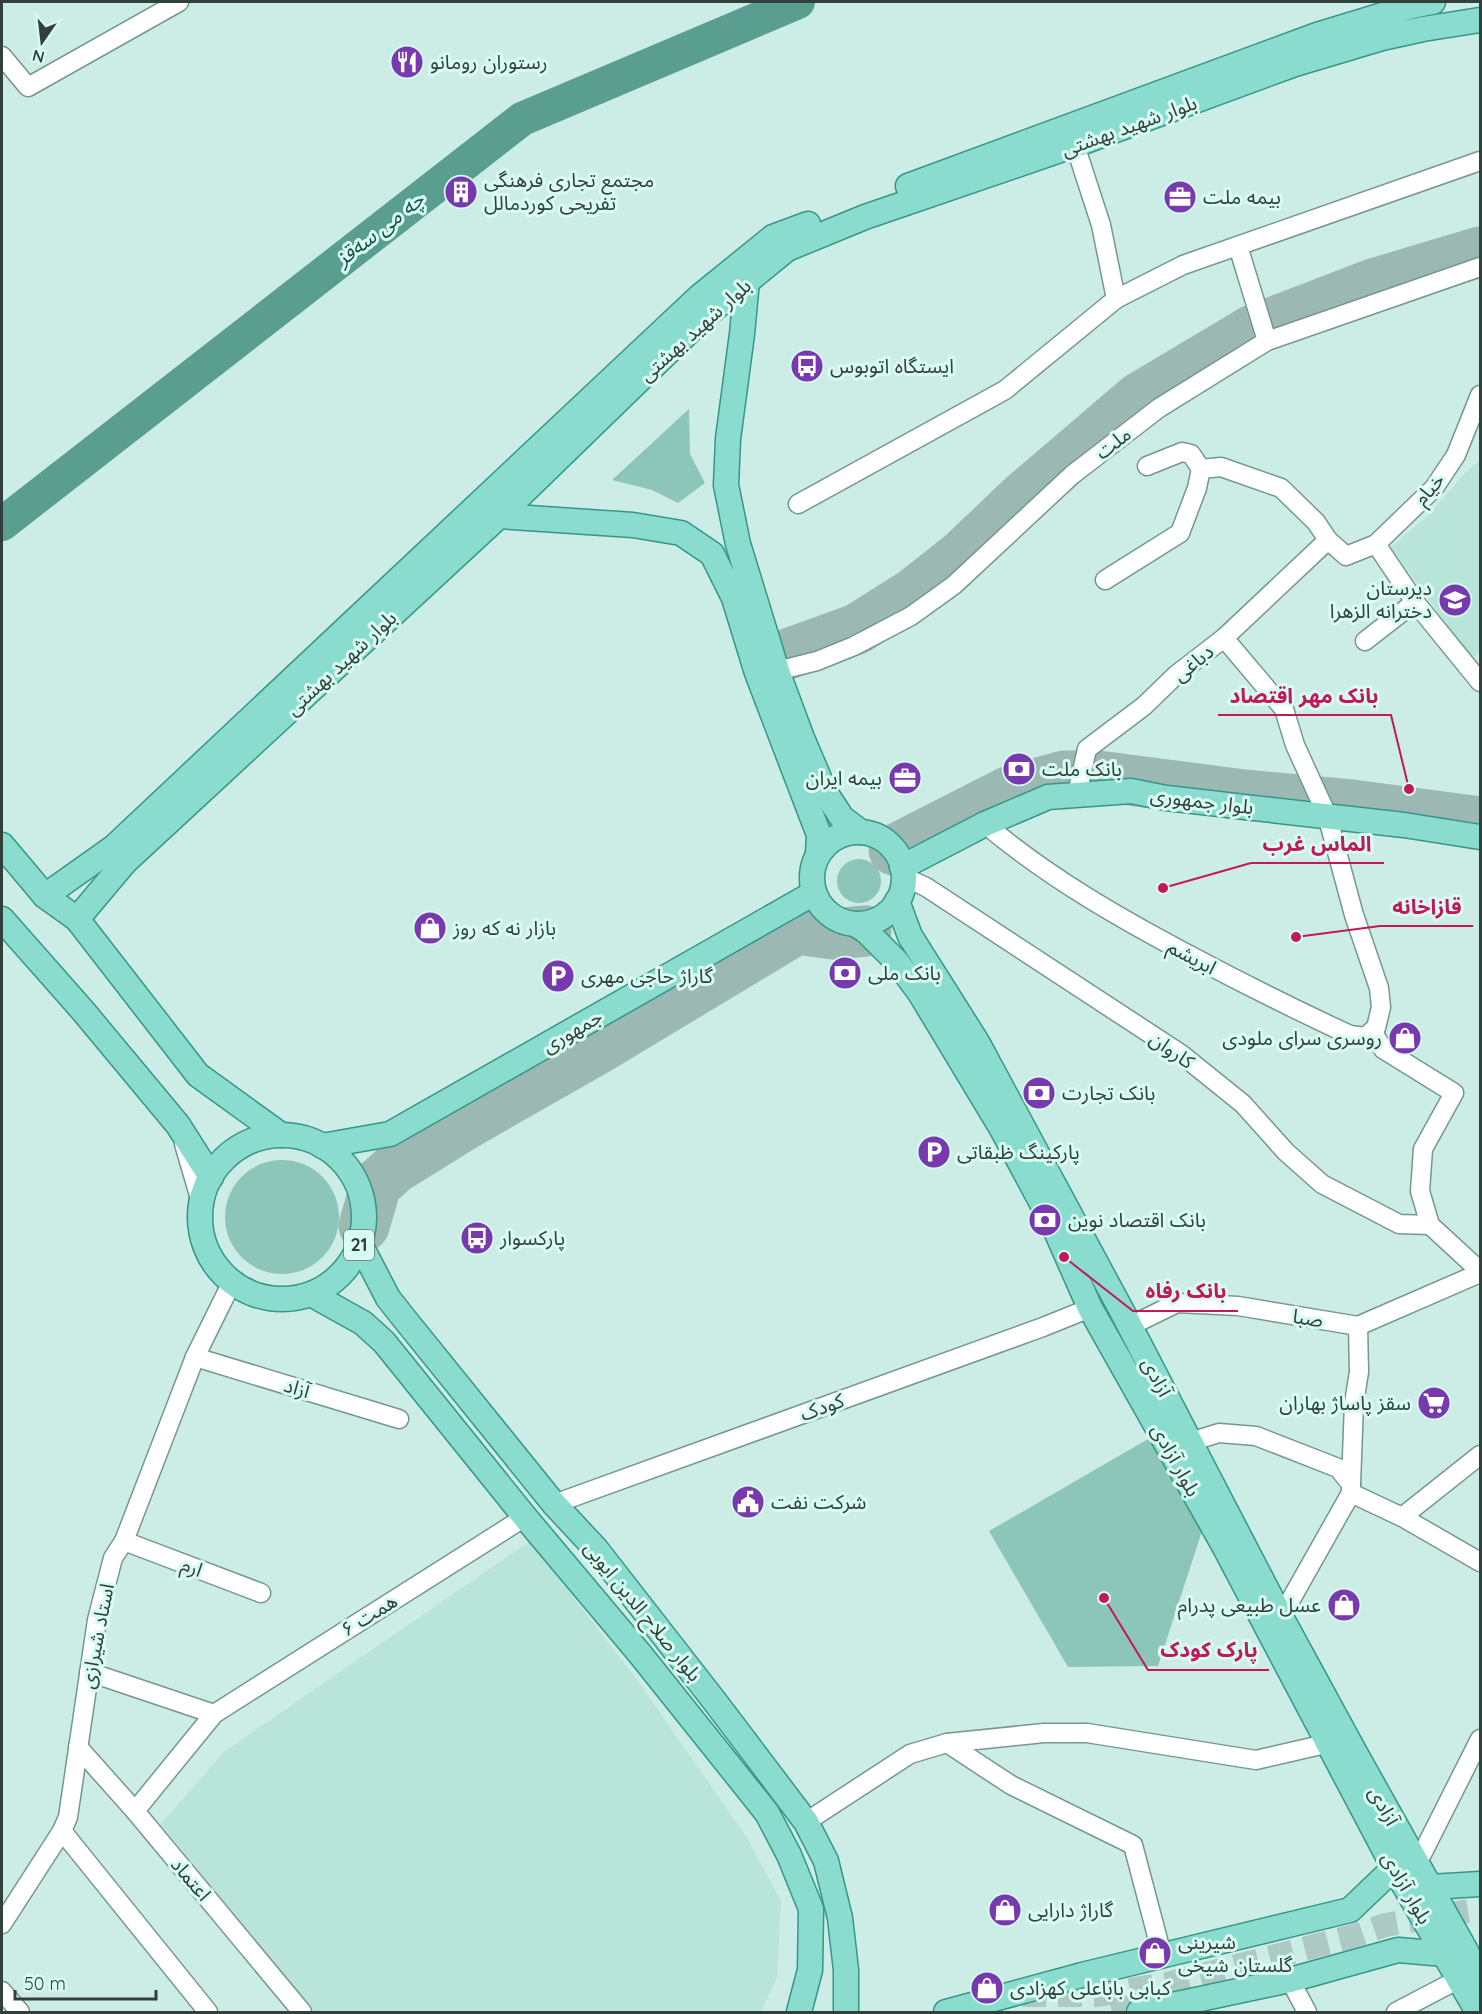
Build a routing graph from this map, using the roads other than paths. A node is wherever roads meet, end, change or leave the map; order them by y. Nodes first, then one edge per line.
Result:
1 (179, 2) edge
2 (1433, 2) edge
3 (1480, 20) edge
4 (6, 64) edge
5 (1075, 145) junction
6 (1480, 161) edge
7 (1238, 246) junction
8 (1480, 267) edge
9 (742, 273) junction
10 (1116, 299) junction
11 (1267, 341) junction
12 (1480, 395) edge
13 (1475, 426) edge
14 (1147, 466) dead end
15 (1201, 469) junction
16 (798, 504) dead end
17 (491, 508) junction
18 (1328, 540) junction
19 (1376, 544) junction
20 (1105, 580) dead end
21 (1415, 602) junction
22 (1224, 638) junction
23 (1365, 641) dead end
24 (777, 670) junction
25 (1480, 682) edge
26 (1077, 794) junction
27 (1327, 816) junction
28 (985, 824) junction
29 (861, 832) junction
30 (1480, 837) edge
31 (2, 845) edge
32 (818, 854) junction
33 (903, 872) junction
34 (814, 893) junction
35 (45, 896) junction
36 (897, 901) junction
37 (77, 919) junction
38 (855, 924) junction
39 (7, 926) edge
40 (1372, 1031) junction
41 (178, 1125) junction
42 (281, 1135) junction
43 (322, 1146) junction
44 (211, 1177) junction
45 (201, 1202) junction
46 (1430, 1225) junction
47 (360, 1244) junction
48 (1480, 1272) edge
49 (232, 1282) junction
50 (311, 1294) junction
51 (1090, 1308) junction
52 (1130, 1326) junction
53 (1358, 1326) junction
54 (198, 1351) junction
55 (399, 1419) dead end
56 (1190, 1442) junction
57 (1480, 1455) edge
58 (1351, 1488) junction
59 (554, 1504) junction
60 (1402, 1516) junction
61 (525, 1517) junction
62 (124, 1540) junction
63 (1480, 1562) edge
64 (261, 1593) dead end
65 (1281, 1617) junction
66 (89, 1672) junction
67 (214, 1714) junction
68 (1480, 1739) edge
69 (1327, 1741) junction
70 (947, 1743) junction
71 (78, 1747) junction
72 (135, 1811) junction
73 (806, 1822) junction
74 (62, 1831) junction
75 (1405, 1866) junction
76 (1480, 1884) edge
77 (1430, 1887) junction
78 (2, 1921) edge
79 (1464, 1951) edge
80 (1162, 1955) junction
81 (1290, 1980) junction
82 (1470, 1981) edge
83 (2, 1991) edge
84 (1195, 2007) edge
85 (20, 2013) edge
86 (208, 2013) edge
87 (302, 2013) edge
88 (799, 2013) edge
89 (846, 2013) edge
90 (946, 2013) edge
91 (1139, 2013) tunnel mouth
92 (1306, 2013) edge
93 (1396, 2013) edge
94 (1478, 2013) edge

1 - 4 street
2 - 9 main road, بلوار شهید بهشتی
3 - 5 main road, بلوار شهید بهشتی
5 - 9 main road, بلوار شهید بهشتی
5 - 10 street
6 - 7 street
7 - 10 street
7 - 11 street
8 - 11 street, ملت
9 - 17 main road, بلوار شهید بهشتی
9 - 24 main road
10 - 16 street
11 - 24 street, ملت
12 - 13 street, خیام
13 - 19 street, خیام
14 - 15 street
15 - 18 street
15 - 20 street
17 - 32 main road
17 - 35 main road, بلوار شهید بهشتی
17 - 37 main road, بلوار شهید بهشتی
18 - 19 street, خیام
18 - 22 street, دباغی
19 - 21 street
21 - 23 street
21 - 25 street
22 - 26 street, دباغی
22 - 27 street
24 - 29 main road
26 - 27 main road, بلوار جمهوری
26 - 28 main road, بلوار جمهوری
27 - 30 main road, بلوار جمهوری
27 - 40 street
28 - 33 main road, بلوار جمهوری
28 - 40 street, ابریشم
29 - 32 main road
29 - 33 main road
31 - 35 main road
32 - 34 main road
33 - 36 main road
33 - 46 street, کاروان
34 - 38 main road
34 - 43 main road, جمهوری
35 - 37 main road
36 - 38 main road
36 - 52 main road, آزادی
37 - 42 main road
38 - 51 main road, بلوار آزادی
39 - 41 main road
40 - 46 street
41 - 44 main road
41 - 45 street
42 - 43 main road, 21
42 - 44 main road, 21
43 - 47 main road, 21
44 - 45 main road, 21
45 - 49 main road, 21
46 - 48 street
47 - 50 main road, 21
47 - 59 main road, بلوار صلاح الدین ایوبی
48 - 53 street
49 - 50 main road, 21
49 - 54 street, استاد شیرازی
50 - 61 main road, بلوار صلاح الدین ایوبی
51 - 59 street, کودک
51 - 69 main road, بلوار آزادی
52 - 53 street, صبا
52 - 56 main road, آزادی
53 - 58 street
54 - 55 street, آزاد
54 - 62 street, استاد شیرازی
56 - 58 street
56 - 65 main road, آزادی
57 - 60 street
58 - 60 street
58 - 65 street
59 - 73 main road, بلوار صلاح الدین ایوبی
60 - 63 street
61 - 67 street, همت ۶
61 - 88 main road, بلوار صلاح الدین ایوبی
62 - 64 street, ارم
62 - 66 street, استاد شیرازی
65 - 75 main road, آزادی
66 - 67 street
66 - 71 street, استاد شیرازی
67 - 72 street, همت ۶
68 - 75 street
69 - 70 street
69 - 75 main road, بلوار آزادی
70 - 73 street
70 - 80 street
71 - 72 street, اعتماد
71 - 74 street, استاد شیرازی
72 - 87 street, اعتماد
73 - 89 main road, بلوار صلاح الدین ایوبی
74 - 78 street, استاد شیرازی
74 - 86 street
75 - 77 main road, آزادی
75 - 79 main road, بلوار آزادی
75 - 80 main road
76 - 77 main road
77 - 79 main road, آزادی
79 - 81 main road
79 - 82 main road, آزادی
80 - 90 main road
81 - 84 main road
81 - 92 street
82 - 93 street
82 - 94 main road
83 - 85 street
84 - 91 main road

